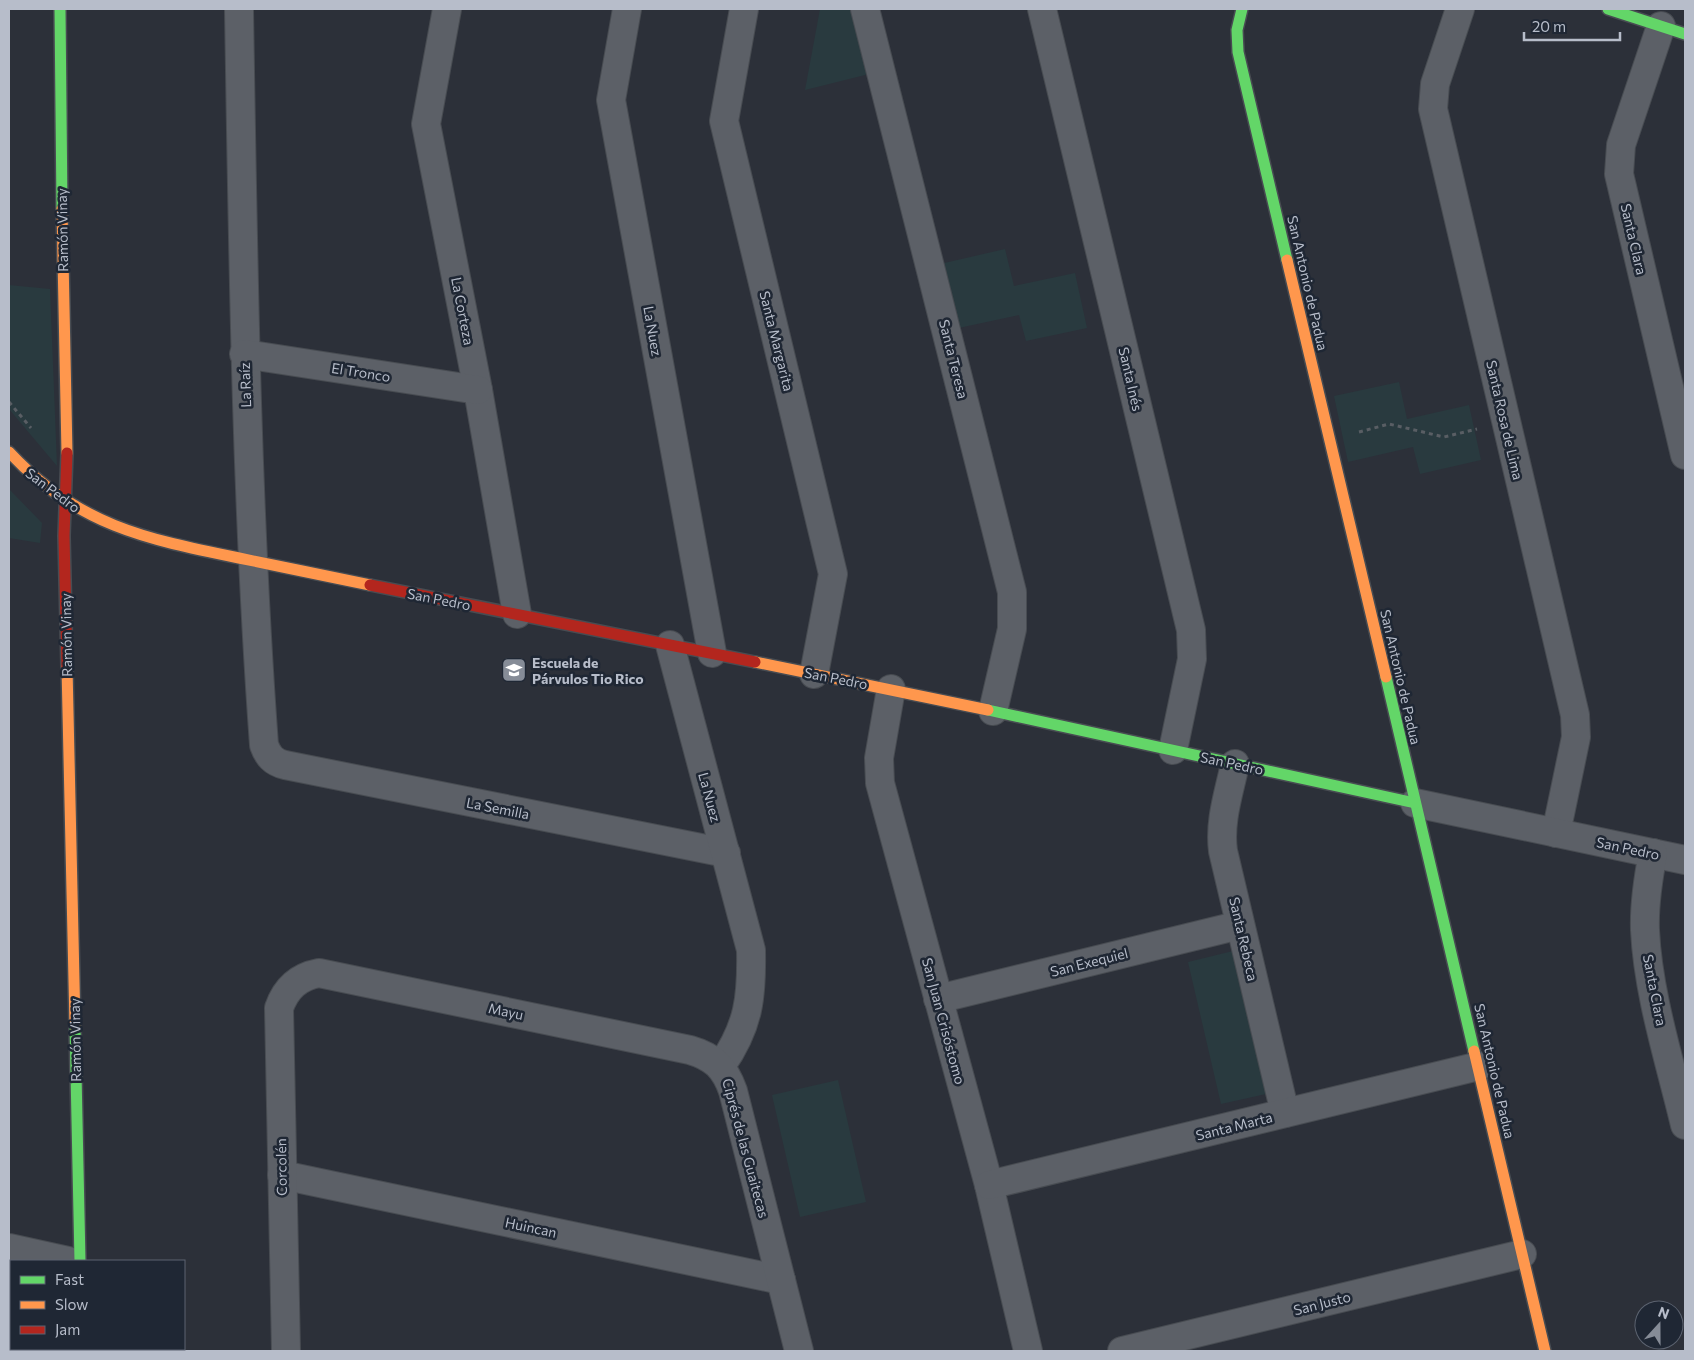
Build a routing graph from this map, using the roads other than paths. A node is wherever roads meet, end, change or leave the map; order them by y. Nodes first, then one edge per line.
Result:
1 (60, 9) edge
2 (238, 9) edge
3 (447, 9) edge
4 (627, 9) edge
5 (744, 9) edge
6 (865, 9) edge
7 (1042, 9) edge
8 (1242, 9) edge
9 (1460, 9) edge
10 (1608, 9) edge
11 (1673, 30) edge
12 (244, 354) junction
13 (478, 390) junction
14 (9, 452) edge
15 (1685, 455) edge
16 (66, 503) junction
17 (252, 561) junction
18 (517, 614) junction
19 (670, 645) junction
20 (712, 653) junction
21 (814, 674) junction
22 (891, 689) junction
23 (993, 711) junction
24 (1173, 750) junction
25 (272, 759) joint
26 (1235, 764) junction
27 (1415, 803) junction
28 (1556, 833) junction
29 (726, 853) junction
30 (1653, 853) junction
31 (1685, 860) edge
32 (1240, 924) junction
33 (752, 950) joint
34 (291, 986) joint
35 (938, 999) junction
36 (721, 1066) junction
37 (1479, 1066) junction
38 (1285, 1113) junction
39 (1685, 1125) edge
40 (282, 1175) junction
41 (989, 1186) junction
42 (9, 1248) edge
43 (1522, 1254) junction
44 (63, 1260) edge
45 (80, 1260) edge
46 (781, 1280) junction
47 (286, 1351) edge
48 (799, 1351) edge
49 (1028, 1351) edge
50 (1122, 1351) edge
51 (1545, 1351) edge

1 - 16 street, Ramón Vinay
2 - 12 street, La Raíz
3 - 13 street, La Corteza
4 - 20 street, La Nuez
5 - 21 street, Santa Margarita
6 - 23 street, Santa Teresa
7 - 24 street, Santa Inés
8 - 27 street, San Antonio de Padua
9 - 28 street, Santa Rosa de Lima
10 - 11 street
11 - 15 street, Santa Clara
12 - 13 street, El Tronco
12 - 17 street, La Raíz
13 - 18 street, La Corteza
14 - 16 street, San Pedro
16 - 17 street, San Pedro
16 - 45 street, Ramón Vinay
17 - 18 street, San Pedro
17 - 25 street, La Raíz
18 - 19 street, San Pedro
19 - 20 street, San Pedro
19 - 29 street, La Nuez
20 - 21 street, San Pedro
21 - 22 street, San Pedro
22 - 23 street, San Pedro
22 - 35 street, San Juan Crisóstomo
23 - 24 street, San Pedro
24 - 26 street, San Pedro
25 - 29 street, La Semilla
26 - 27 street, San Pedro
26 - 32 street, Santa Rebeca
27 - 28 street, San Pedro
27 - 37 street, San Antonio de Padua
28 - 30 street, San Pedro
29 - 33 street, La Nuez
30 - 31 street, San Pedro
30 - 39 street, Santa Clara
32 - 35 street, San Exequiel
32 - 38 street, Santa Rebeca
33 - 36 street, Ciprés de las Guaitecas
34 - 36 street, Mayu
34 - 40 street, Corcolén
35 - 41 street, San Juan Crisóstomo
36 - 46 street, Ciprés de las Guaitecas
37 - 38 street, Santa Marta
37 - 43 street, San Antonio de Padua
38 - 41 street, Santa Marta
40 - 46 street, Huincan
40 - 47 street, Corcolén
41 - 49 street, San Juan Crisóstomo
42 - 44 street
43 - 50 street, San Justo
43 - 51 street, San Antonio de Padua
46 - 48 street, Ciprés de las Guaitecas

